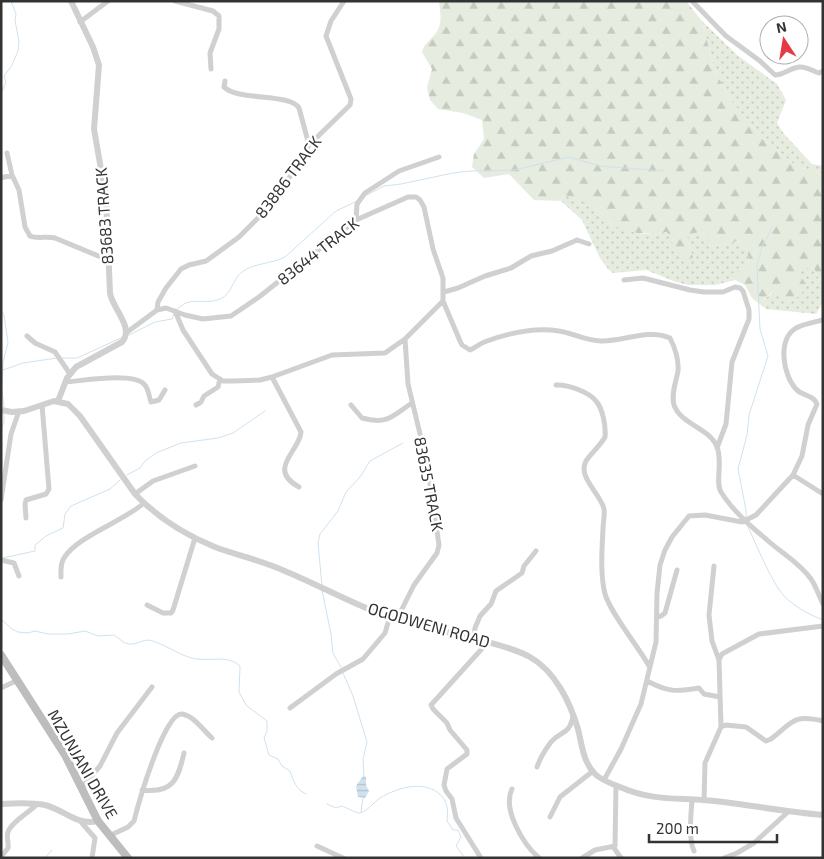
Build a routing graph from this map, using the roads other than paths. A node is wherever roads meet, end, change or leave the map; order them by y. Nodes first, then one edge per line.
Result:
1 (71, 1) edge
2 (108, 1) edge
3 (175, 1) edge
4 (344, 1) edge
5 (692, 1) edge
6 (80, 22) junction
7 (211, 69) dead end
8 (823, 71) edge
9 (225, 80) dead end
10 (309, 145) junction
11 (8, 153) dead end
12 (439, 157) dead end
13 (12, 175) junction
14 (1, 178) edge
15 (356, 220) junction
16 (589, 244) dead end
17 (108, 260) junction
18 (624, 280) dead end
19 (444, 292) junction
20 (443, 300) junction
21 (157, 310) junction
22 (175, 311) junction
23 (823, 320) edge
24 (126, 333) junction
25 (27, 336) dead end
26 (404, 339) junction
27 (70, 374) junction
28 (272, 377) junction
29 (220, 379) junction
30 (65, 382) junction
31 (556, 385) dead end
32 (165, 390) dead end
33 (58, 401) junction
34 (412, 403) junction
35 (42, 405) junction
36 (196, 405) dead end
37 (351, 405) dead end
38 (1, 410) edge
39 (16, 411) junction
40 (717, 448) junction
41 (195, 466) dead end
42 (793, 475) junction
43 (299, 487) dead end
44 (135, 494) junction
45 (823, 494) edge
46 (1, 500) edge
47 (144, 503) junction
48 (26, 518) dead end
49 (746, 521) junction
50 (195, 538) junction
51 (536, 551) dead end
52 (1, 560) edge
53 (714, 566) dead end
54 (677, 570) dead end
55 (19, 576) dead end
56 (61, 576) dead end
57 (823, 604) edge
58 (147, 605) dead end
59 (390, 616) junction
60 (657, 617) junction
61 (397, 619) junction
62 (823, 626) edge
63 (474, 638) junction
64 (488, 642) junction
65 (1, 655) edge
66 (719, 660) junction
67 (649, 667) junction
68 (18, 680) junction
69 (647, 681) junction
70 (152, 687) dead end
71 (1, 688) edge
72 (720, 696) junction
73 (290, 708) dead end
74 (573, 716) junction
75 (823, 721) edge
76 (720, 727) junction
77 (212, 738) dead end
78 (184, 753) dead end
79 (537, 766) dead end
80 (593, 771) junction
81 (604, 780) junction
82 (616, 786) junction
83 (512, 789) dead end
84 (82, 790) junction
85 (142, 790) junction
86 (692, 801) junction
87 (704, 801) junction
88 (1, 804) edge
89 (37, 804) junction
90 (788, 812) junction
91 (823, 815) edge
92 (550, 817) dead end
93 (98, 821) junction
94 (81, 822) junction
95 (109, 836) junction
96 (317, 846) dead end
97 (614, 848) junction
98 (694, 850) dead end
99 (1, 857) edge
100 (92, 858) edge
101 (128, 858) edge
102 (342, 858) edge
103 (481, 858) edge
104 (539, 858) edge
105 (582, 858) edge
106 (621, 858) edge
107 (724, 858) edge

1 - 6 street, 83683 TRACK
2 - 6 street
3 - 7 street
4 - 10 street, 83886 TRACK
5 - 8 street
6 - 17 street, 83683 TRACK
9 - 10 street
10 - 21 street, 83886 TRACK
11 - 13 street
12 - 15 street
13 - 14 street
13 - 17 street
15 - 19 street, 83644 TRACK
15 - 22 street, 83644 TRACK
16 - 19 street
17 - 24 street, 83683 TRACK
18 - 40 street
19 - 20 street, 83644 TRACK
20 - 26 street
20 - 40 street
21 - 22 street, 83644 TRACK
21 - 24 street
22 - 29 street
23 - 42 street
24 - 27 street
25 - 27 street
26 - 28 street
26 - 34 street, 83635 TRACK
27 - 30 street
28 - 29 street
28 - 43 street
29 - 36 street
30 - 32 street
30 - 33 street
31 - 67 street
33 - 35 street
33 - 44 street, OGODWENI ROAD
34 - 37 street
34 - 61 street, 83635 TRACK
35 - 39 street
35 - 48 street
38 - 39 street
39 - 46 street
40 - 49 street
41 - 44 street
42 - 45 street
42 - 49 street
44 - 47 street, OGODWENI ROAD
47 - 50 street, OGODWENI ROAD
47 - 56 street
49 - 57 street
49 - 60 street
50 - 58 street
50 - 59 street, OGODWENI ROAD
51 - 63 street
52 - 55 street
53 - 66 street
54 - 60 street
59 - 61 street, OGODWENI ROAD
59 - 73 street
60 - 67 street
61 - 63 street, OGODWENI ROAD
62 - 66 street
63 - 64 street, OGODWENI ROAD
64 - 74 street, OGODWENI ROAD
64 - 103 street
65 - 68 main road, MZUNJANI DRIVE
66 - 72 street
67 - 69 street
68 - 71 street
68 - 84 main road, MZUNJANI DRIVE
69 - 72 street
69 - 81 street
70 - 84 street
72 - 76 street
74 - 79 street
74 - 80 street, OGODWENI ROAD
75 - 76 street
76 - 87 street
77 - 85 street
78 - 85 street
80 - 81 street, OGODWENI ROAD
80 - 92 street
81 - 82 street, OGODWENI ROAD
82 - 86 street, OGODWENI ROAD
82 - 97 street
83 - 104 street
84 - 93 main road, MZUNJANI DRIVE
85 - 95 street
86 - 87 street, OGODWENI ROAD
86 - 98 street
87 - 90 street, OGODWENI ROAD
88 - 89 street
89 - 94 street
89 - 99 street
90 - 91 street, OGODWENI ROAD
90 - 107 street
93 - 94 street
93 - 95 main road, MZUNJANI DRIVE
94 - 100 street
95 - 101 main road, MZUNJANI DRIVE
96 - 102 street
97 - 105 street
97 - 106 street

